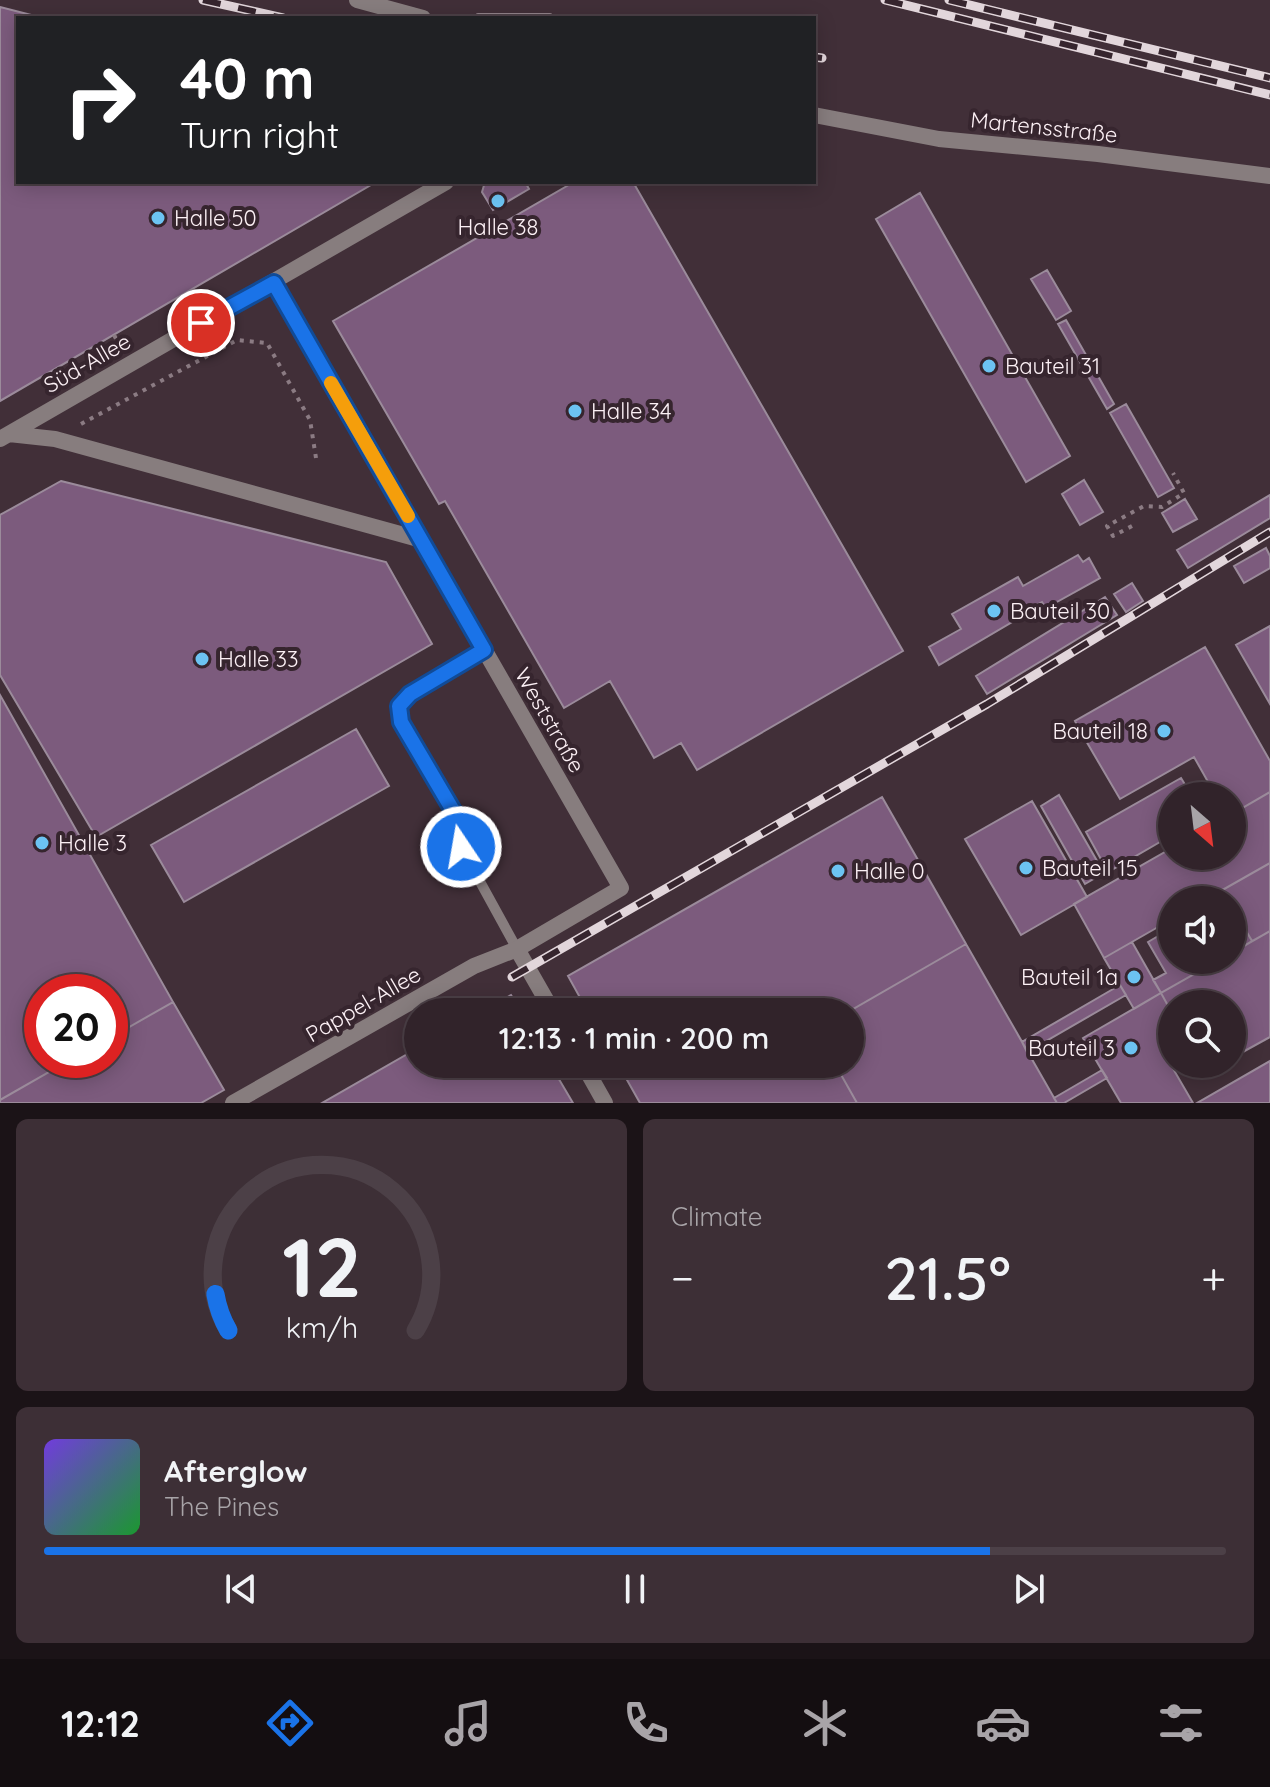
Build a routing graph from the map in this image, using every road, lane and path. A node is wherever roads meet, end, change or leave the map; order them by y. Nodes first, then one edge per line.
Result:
1 (357, 0) edge
2 (416, 16) edge
3 (816, 115) edge
4 (1270, 176) edge
5 (443, 184) edge
6 (274, 283) junction
7 (4, 436) edge
8 (55, 439) junction
9 (316, 458) dead end
10 (1173, 473) dead end
11 (1132, 526) dead end
12 (422, 540) junction
13 (484, 650) junction
14 (517, 949) junction
15 (545, 998) edge
16 (591, 1078) edge
17 (233, 1103) edge
18 (605, 1103) edge

1 - 2 street
3 - 4 street, Martensstraße
5 - 6 street, Süd-Allee
6 - 7 street, Süd-Allee
6 - 12 street, Weststraße
7 - 8 street
8 - 9 path
8 - 12 street
10 - 11 path
12 - 13 street, Weststraße
13 - 14 lane
13 - 14 street, Weststraße
14 - 15 street
14 - 17 street, Pappel-Allee
16 - 18 street

